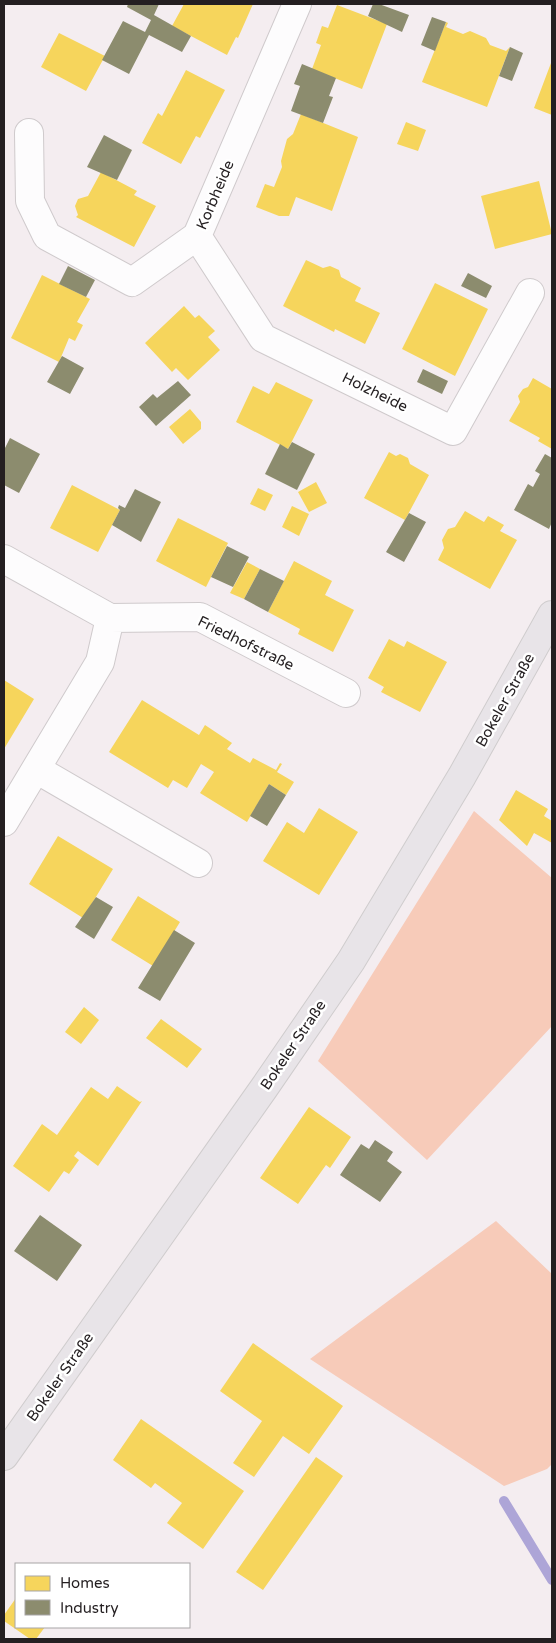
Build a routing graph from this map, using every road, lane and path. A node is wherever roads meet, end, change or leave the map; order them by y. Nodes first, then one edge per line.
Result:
1 (297, 4) edge
2 (29, 133) dead end
3 (197, 236) junction
4 (530, 293) dead end
5 (4, 559) edge
6 (552, 615) edge
7 (110, 618) junction
8 (346, 693) dead end
9 (36, 769) junction
10 (4, 822) edge
11 (198, 863) dead end
12 (4, 1456) edge

1 - 3 street, Korbheide
2 - 3 street, Korbheide
3 - 4 street, Holzheide
5 - 7 street, Friedhofstraße
6 - 12 main road, Bokeler Straße
7 - 8 street, Friedhofstraße
7 - 9 street
9 - 10 street
9 - 11 street

